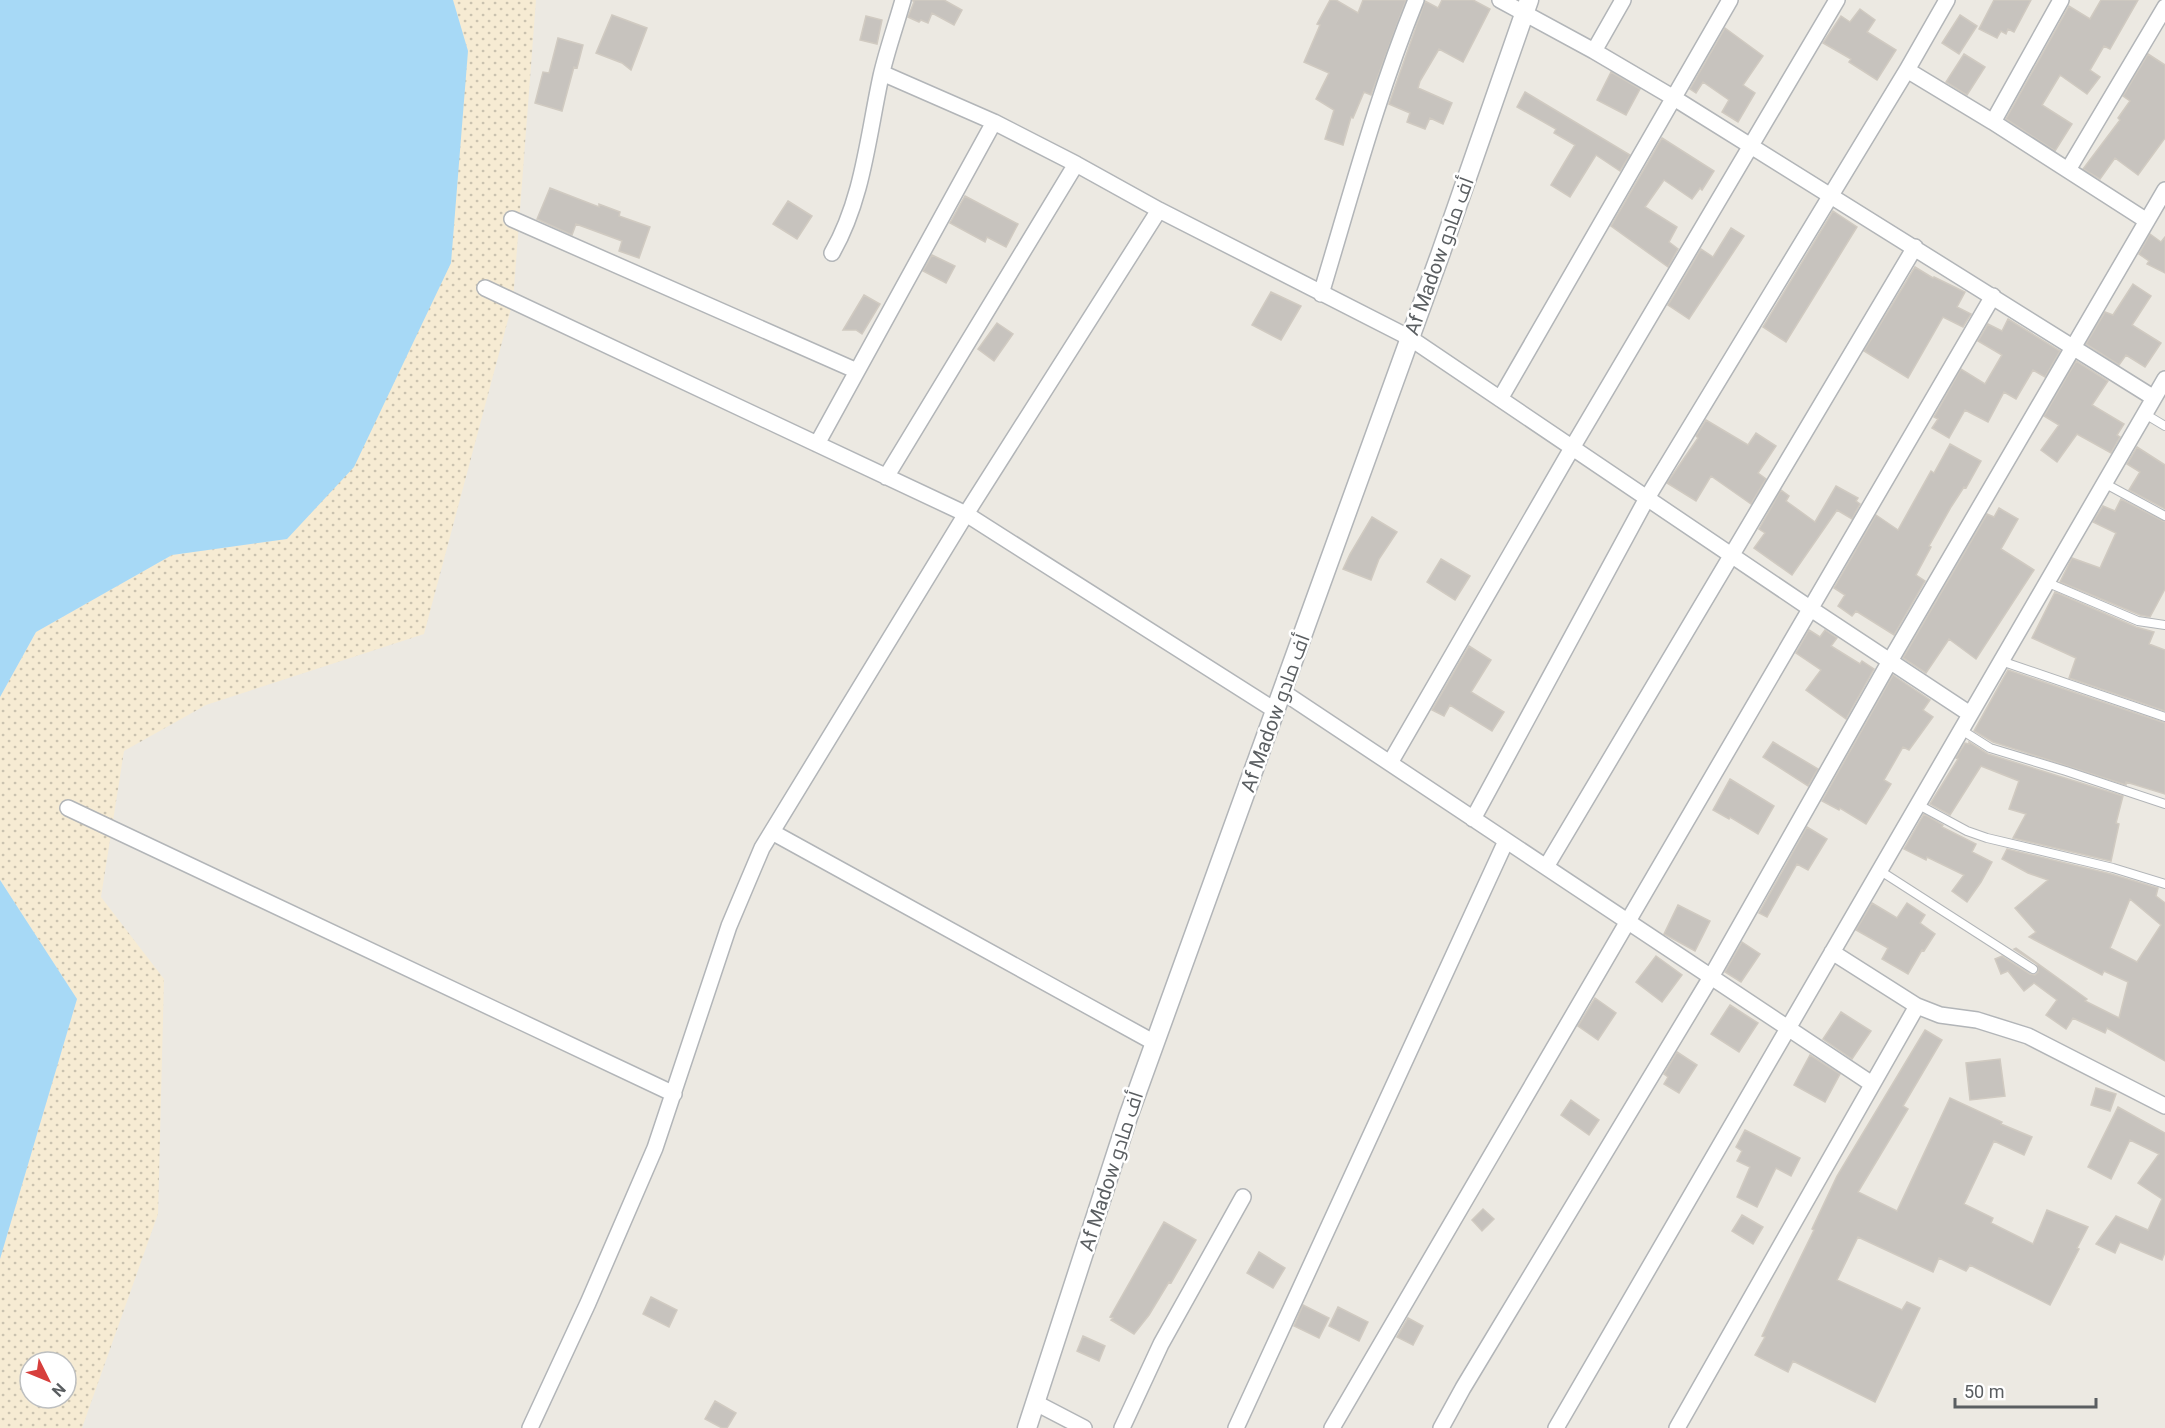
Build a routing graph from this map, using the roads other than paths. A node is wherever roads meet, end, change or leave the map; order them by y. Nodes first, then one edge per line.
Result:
1 (903, 0) edge
2 (1416, 0) edge
3 (1500, 0) edge
4 (1623, 0) edge
5 (1730, 0) edge
6 (1837, 0) edge
7 (1947, 0) edge
8 (2061, 0) edge
9 (1527, 7) edge
10 (2165, 7) edge
11 (1594, 51) junction
12 (1907, 70) junction
13 (882, 73) junction
14 (1674, 98) junction
15 (994, 122) junction
16 (1993, 122) junction
17 (1751, 145) junction
18 (1076, 164) junction
19 (2068, 170) junction
20 (2165, 190) edge
21 (1832, 195) junction
22 (1159, 210) junction
23 (512, 219) dead end
24 (2147, 220) junction
25 (1915, 247) junction
26 (832, 254) dead end
27 (485, 288) dead end
28 (1321, 294) junction
29 (1993, 296) junction
30 (1410, 338) junction
31 (2073, 347) junction
32 (856, 371) junction
33 (2165, 379) edge
34 (2154, 398) junction
35 (1500, 399) junction
36 (2145, 414) junction
37 (2165, 426) edge
38 (817, 444) junction
39 (1572, 448) junction
40 (886, 477) junction
41 (2104, 483) junction
42 (1647, 498) junction
43 (966, 514) junction
44 (2165, 516) edge
45 (1731, 555) junction
46 (2046, 582) junction
47 (1811, 609) junction
48 (2165, 626) edge
49 (1890, 661) junction
50 (2001, 661) junction
51 (1283, 692) junction
52 (1276, 711) junction
53 (1970, 714) junction
54 (2165, 717) edge
55 (1960, 729) junction
56 (1390, 763) junction
57 (1917, 804) junction
58 (2165, 804) edge
59 (68, 808) dead end
60 (1473, 819) junction
61 (772, 832) junction
62 (1506, 841) junction
63 (1546, 867) junction
64 (1879, 870) junction
65 (2165, 884) edge
66 (1628, 922) junction
67 (1832, 952) junction
68 (2033, 969) dead end
69 (1711, 977) junction
70 (1917, 1006) junction
71 (1788, 1028) junction
72 (1155, 1043) junction
73 (1872, 1084) junction
74 (674, 1094) junction
75 (2165, 1106) edge
76 (1244, 1197) dead end
77 (1036, 1403) junction
78 (530, 1428) edge
79 (1027, 1428) edge
80 (1084, 1428) edge
81 (1122, 1428) edge
82 (1236, 1428) edge
83 (1332, 1428) edge
84 (1441, 1428) edge
85 (1556, 1428) edge
86 (1677, 1428) edge

1 - 13 street
2 - 28 street
3 - 9 street
4 - 11 street
5 - 14 street
6 - 17 street
7 - 12 street
8 - 16 street
9 - 11 street
9 - 30 street, Af Madow أف مادو
10 - 19 street
11 - 14 street
12 - 16 street
12 - 21 street
13 - 15 street
13 - 26 street
14 - 17 street
14 - 35 street
15 - 18 street
15 - 32 street
16 - 19 street
17 - 21 street
17 - 39 street
18 - 22 street
18 - 40 street
19 - 24 street
20 - 24 street
21 - 25 street
21 - 42 street
22 - 28 street
22 - 43 street
23 - 32 street
24 - 31 street
25 - 29 street
25 - 45 street
27 - 38 street
28 - 30 street
29 - 31 street
29 - 47 street
30 - 35 street
30 - 51 street, Af Madow أف مادو
31 - 34 street
31 - 49 street
32 - 38 street
33 - 34 street
34 - 36 street
35 - 39 street
36 - 37 lane
36 - 41 street
38 - 40 street
39 - 42 street
39 - 56 street
40 - 43 street
41 - 44 lane
41 - 46 street
42 - 45 street
42 - 60 street
43 - 52 street
43 - 61 street
45 - 47 street
45 - 63 street
46 - 48 lane
46 - 50 street
47 - 49 street
47 - 66 street
49 - 53 street
49 - 69 street
50 - 53 street
50 - 54 lane
51 - 52 street, Af Madow أف مادو
51 - 56 street
52 - 72 street, Af Madow أف مادو
53 - 55 street
55 - 57 street
55 - 58 lane
56 - 60 street
57 - 64 street
57 - 65 lane
59 - 74 street
60 - 62 street
61 - 72 street
61 - 74 street
62 - 63 street
62 - 82 street
63 - 66 street
64 - 67 street
64 - 68 lane
66 - 69 street
66 - 83 street
67 - 70 street
67 - 71 street
69 - 71 street
69 - 84 street
70 - 73 street
70 - 75 street
71 - 73 street
71 - 85 street
72 - 77 street, Af Madow أف مادو
73 - 86 street
74 - 78 street
76 - 81 street
77 - 79 street, Af Madow أف مادو
77 - 80 street

